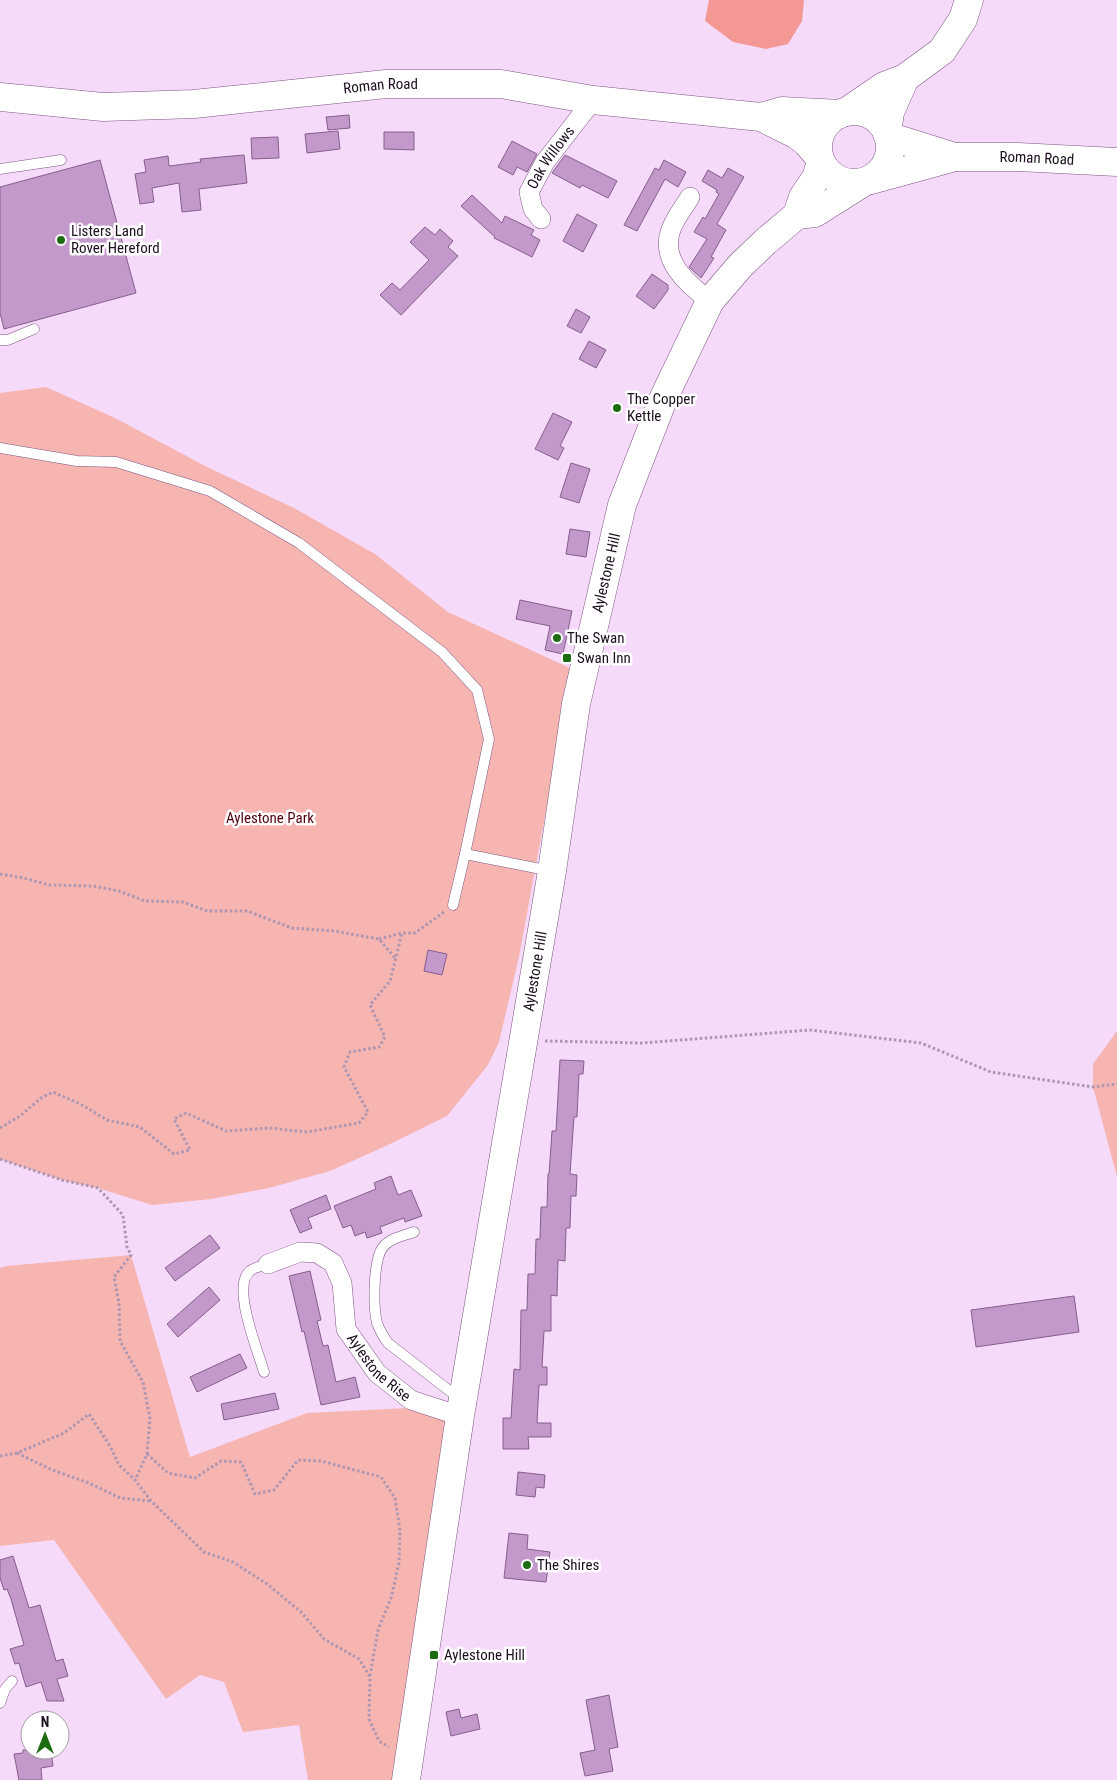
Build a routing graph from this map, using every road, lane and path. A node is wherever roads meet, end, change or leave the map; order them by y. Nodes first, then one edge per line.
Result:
1 (969, 0) edge
2 (905, 78) junction
3 (0, 97) edge
4 (593, 100) junction
5 (843, 113) junction
6 (761, 117) junction
7 (888, 134) junction
8 (955, 157) junction
9 (60, 160) dead end
10 (820, 160) junction
11 (1117, 162) edge
12 (0, 169) edge
13 (867, 181) junction
14 (690, 197) dead end
15 (797, 215) junction
16 (541, 219) dead end
17 (710, 301) junction
18 (34, 329) dead end
19 (0, 340) edge
20 (0, 448) edge
21 (465, 854) junction
22 (552, 871) junction
23 (0, 874) edge
24 (453, 905) joint
25 (402, 933) junction
26 (379, 939) junction
27 (396, 958) junction
28 (524, 1041) junction
29 (1117, 1084) edge
30 (0, 1128) edge
31 (0, 1159) edge
32 (414, 1232) dead end
33 (268, 1264) joint
34 (264, 1372) dead end
35 (461, 1408) junction
36 (17, 1453) junction
37 (147, 1454) junction
38 (0, 1456) edge
39 (135, 1480) junction
40 (151, 1501) junction
41 (370, 1677) junction
42 (12, 1681) dead end
43 (0, 1703) edge
44 (407, 1769) edge

1 - 2 main road
2 - 5 main road
2 - 7 main road
3 - 4 main road, Roman Road
4 - 6 main road, Roman Road
4 - 16 street, Oak Willows
5 - 6 main road, Roman Road
5 - 7 main road
5 - 10 main road
6 - 10 main road, Roman Road
7 - 8 main road, Roman Road
7 - 13 main road
8 - 11 main road, Roman Road
8 - 13 main road, Roman Road
9 - 12 lane
10 - 13 main road
10 - 15 main road, Aylestone Hill
13 - 15 main road, Aylestone Hill
14 - 17 street
15 - 17 main road, Aylestone Hill
17 - 22 main road, Aylestone Hill
18 - 19 lane
20 - 21 lane
21 - 22 lane
21 - 24 lane
22 - 28 main road, Aylestone Hill
23 - 26 path
24 - 25 path
25 - 26 path
25 - 27 path
26 - 27 path
27 - 30 path
28 - 29 path
28 - 35 main road, Aylestone Hill
31 - 37 path
32 - 35 lane
33 - 34 lane
33 - 35 street, Aylestone Rise
35 - 44 main road, Aylestone Hill
36 - 38 path
36 - 39 path
36 - 40 path
37 - 39 path
37 - 41 path
39 - 40 path
40 - 41 path
41 - 44 path
42 - 43 lane

